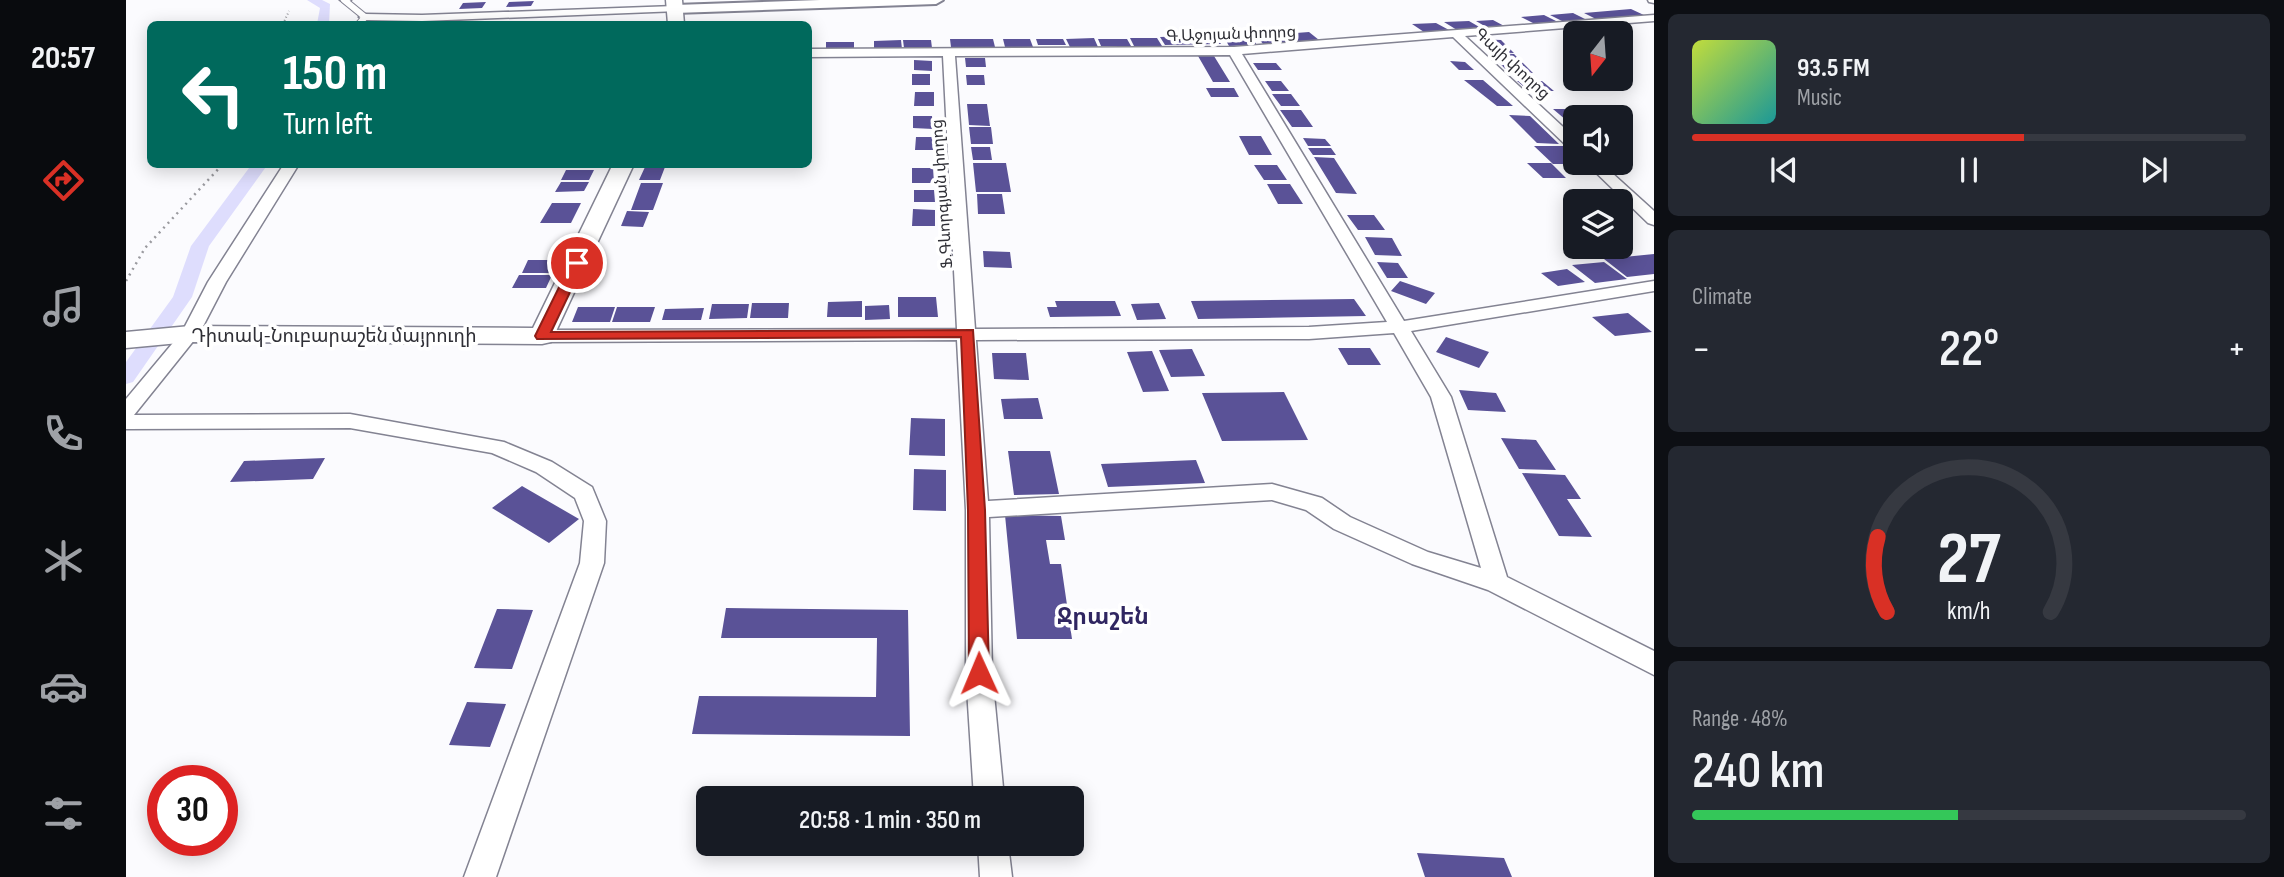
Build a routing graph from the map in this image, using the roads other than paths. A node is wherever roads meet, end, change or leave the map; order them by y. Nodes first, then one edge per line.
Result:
1 (345, 0) edge
2 (936, 0) edge
3 (833, 2) edge
4 (675, 13) edge
5 (1654, 18) edge
6 (362, 21) edge
7 (1457, 35) junction
8 (1234, 51) junction
9 (949, 52) junction
10 (812, 53) edge
11 (1563, 135) edge
12 (289, 168) edge
13 (622, 168) edge
14 (1606, 175) edge
15 (1654, 220) edge
16 (1654, 286) edge
17 (1399, 327) junction
18 (968, 333) junction
19 (185, 334) junction
20 (542, 336) junction
21 (132, 339) edge
22 (126, 412) edge
23 (126, 422) edge
24 (977, 510) junction
25 (1497, 583) junction
26 (1654, 664) edge
27 (988, 786) edge
28 (994, 856) edge
29 (480, 877) edge
30 (996, 877) edge

1 - 6 lane
2 - 3 street
3 - 4 street
4 - 6 street
5 - 7 street, Գ.Աջոյան փողոց
7 - 8 street, Գ.Աջոյան փողոց
7 - 11 street, Գայի փողոց
8 - 9 street, Գ.Աջոյան փողոց
8 - 17 street
9 - 10 street, Գ.Աջոյան փողոց
9 - 18 street, Ֆ.Գևորգյան փողոց
12 - 19 street
13 - 20 main road
14 - 15 street
16 - 17 street
17 - 18 street
17 - 25 street
18 - 20 street
18 - 24 street, Ֆ.Գևորգյան փողոց
19 - 20 main road, Դիտակ-Նուբարաշեն մայրուղի
19 - 21 main road, Դիտակ-Նուբարաշեն մայրուղի
19 - 22 street
23 - 29 street
24 - 25 street
24 - 27 street, Ֆ.Գևորգյան փողոց
25 - 26 street
28 - 30 street

